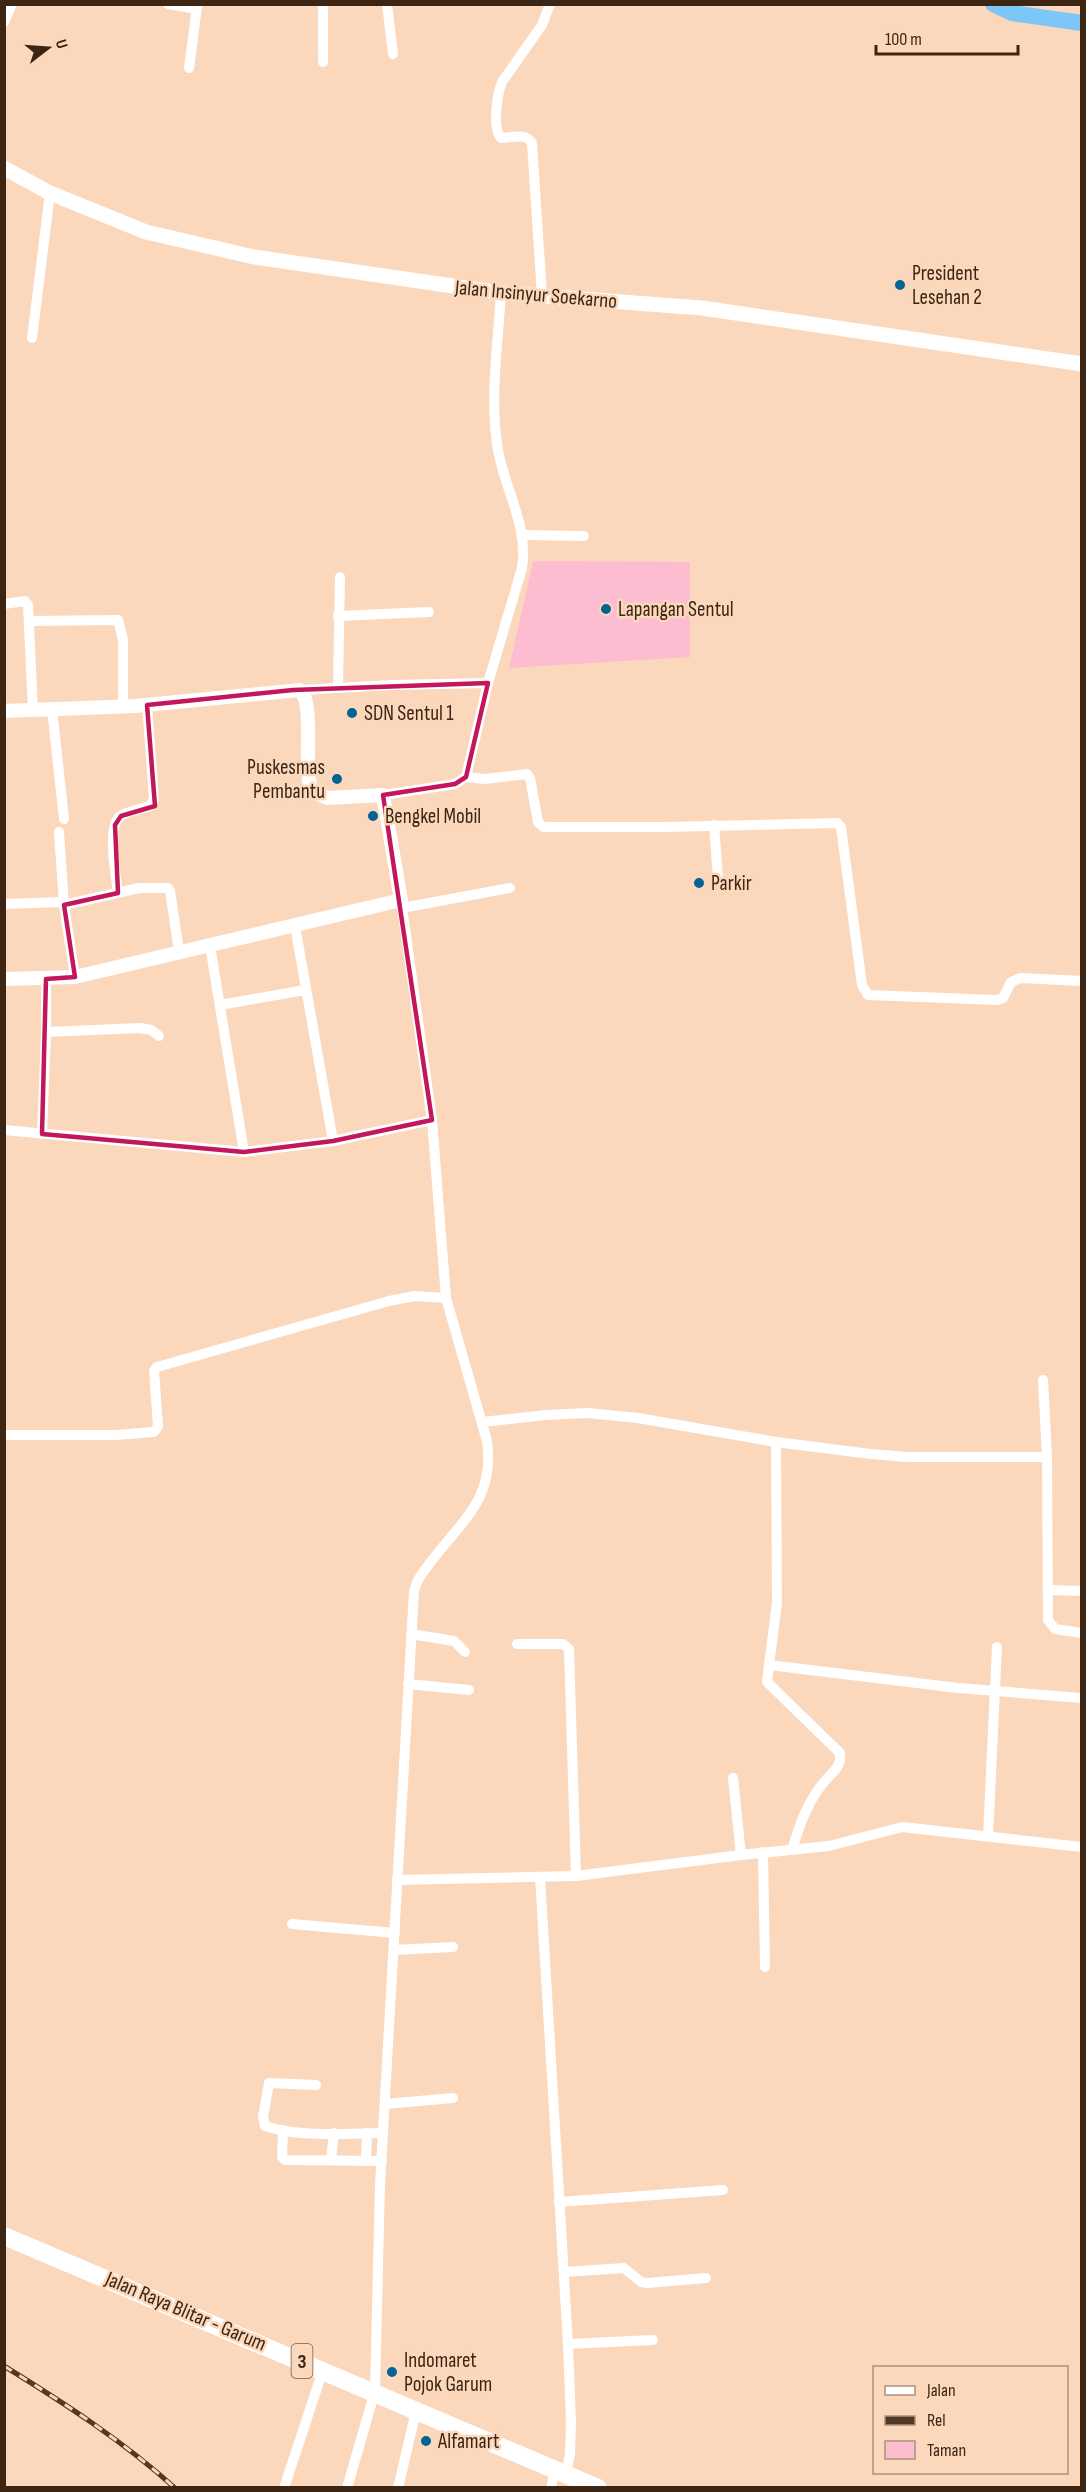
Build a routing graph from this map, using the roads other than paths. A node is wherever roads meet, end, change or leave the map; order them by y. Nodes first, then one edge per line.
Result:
1 (12, 4) edge
2 (168, 4) edge
3 (323, 4) edge
4 (387, 4) edge
5 (550, 4) edge
6 (198, 6) edge
7 (4, 22) edge
8 (393, 54) dead end
9 (323, 62) dead end
10 (189, 68) dead end
11 (4, 168) edge
12 (50, 193) junction
13 (501, 293) junction
14 (542, 296) junction
15 (32, 338) dead end
16 (1082, 364) edge
17 (524, 535) junction
18 (584, 536) dead end
19 (340, 577) dead end
20 (4, 604) edge
21 (429, 612) dead end
22 (338, 616) junction
23 (29, 621) junction
24 (488, 684) junction
25 (338, 687) junction
26 (300, 690) junction
27 (147, 705) junction
28 (123, 706) junction
29 (52, 709) junction
30 (33, 710) junction
31 (4, 711) edge
32 (466, 777) junction
33 (383, 795) junction
34 (64, 819) dead end
35 (714, 825) junction
36 (58, 832) dead end
37 (718, 878) dead end
38 (510, 888) dead end
39 (118, 893) junction
40 (64, 903) junction
41 (4, 904) edge
42 (401, 904) junction
43 (295, 926) junction
44 (210, 946) junction
45 (179, 951) junction
46 (75, 977) junction
47 (4, 979) edge
48 (46, 979) junction
49 (1082, 981) edge
50 (305, 990) junction
51 (220, 1005) junction
52 (46, 1032) junction
53 (159, 1036) dead end
54 (432, 1120) junction
55 (4, 1130) edge
56 (42, 1134) junction
57 (333, 1141) junction
58 (244, 1152) junction
59 (446, 1298) junction
60 (1043, 1380) dead end
61 (482, 1422) junction
62 (4, 1435) edge
63 (776, 1442) junction
64 (1047, 1457) junction
65 (1048, 1590) junction
66 (1082, 1591) edge
67 (1082, 1633) edge
68 (411, 1634) junction
69 (517, 1644) dead end
70 (997, 1647) dead end
71 (465, 1652) dead end
72 (770, 1665) junction
73 (408, 1684) junction
74 (470, 1690) dead end
75 (995, 1691) junction
76 (1082, 1698) edge
77 (734, 1778) dead end
78 (988, 1836) junction
79 (1082, 1847) edge
80 (792, 1850) junction
81 (763, 1852) junction
82 (741, 1855) junction
83 (576, 1876) junction
84 (540, 1877) junction
85 (397, 1880) junction
86 (292, 1924) dead end
87 (395, 1933) junction
88 (453, 1947) dead end
89 (394, 1950) junction
90 (765, 1967) dead end
91 (316, 2085) dead end
92 (453, 2098) dead end
93 (385, 2104) junction
94 (284, 2130) junction
95 (334, 2133) junction
96 (367, 2133) junction
97 (383, 2133) junction
98 (331, 2160) junction
99 (366, 2160) junction
100 (382, 2161) junction
101 (723, 2190) dead end
102 (559, 2202) junction
103 (4, 2236) edge
104 (564, 2272) junction
105 (706, 2278) dead end
106 (653, 2340) dead end
107 (568, 2344) junction
108 (322, 2370) junction
109 (375, 2391) junction
110 (416, 2411) junction
111 (557, 2477) edge
112 (284, 2487) edge
113 (347, 2487) edge
114 (398, 2487) edge
115 (598, 2487) edge

1 - 7 street
2 - 6 street
3 - 9 street
4 - 8 street
5 - 14 street
6 - 10 street
11 - 12 main road, Jalan Insinyur Soekarno
12 - 13 main road, Jalan Insinyur Soekarno
12 - 15 street
13 - 14 main road, Jalan Insinyur Soekarno
13 - 17 street
14 - 16 main road, Jalan Insinyur Soekarno
17 - 18 street
17 - 24 street
19 - 22 street
20 - 23 street
21 - 22 street
22 - 25 street
23 - 28 street
23 - 30 street
24 - 25 street
24 - 32 street
25 - 26 street
26 - 27 street
26 - 33 street
27 - 28 street
27 - 39 street
28 - 29 street
29 - 30 street
29 - 34 street
30 - 31 street
32 - 33 street
32 - 35 street
33 - 42 street
35 - 37 street
35 - 49 street
36 - 40 street
38 - 42 street
39 - 40 street
39 - 45 street
40 - 41 street
40 - 46 street
42 - 43 street
42 - 54 street
43 - 44 street
43 - 50 street
44 - 45 street
44 - 51 street
45 - 46 street
46 - 48 street
47 - 48 street
48 - 52 street
50 - 51 street
50 - 57 street
51 - 58 street
52 - 53 street
52 - 56 street
54 - 57 street
54 - 59 street
55 - 56 street
56 - 58 street
57 - 58 street
59 - 61 street
59 - 62 street
60 - 64 street
61 - 63 street
61 - 68 street
63 - 64 street
63 - 72 street
64 - 65 street
65 - 66 street
65 - 67 street
68 - 71 street
68 - 73 street
69 - 83 street
70 - 75 street
72 - 75 street
72 - 80 street
73 - 74 street
73 - 85 street
75 - 76 street
75 - 78 street
77 - 82 street
78 - 79 street
78 - 80 street
80 - 81 street
81 - 82 street
81 - 90 street
82 - 83 street
83 - 84 street
84 - 85 street
84 - 102 street
85 - 87 street
86 - 87 street
87 - 89 street
88 - 89 street
89 - 93 street
91 - 94 street
92 - 93 street
93 - 97 street
94 - 95 street
94 - 98 street
95 - 96 street
95 - 98 street
96 - 97 street
96 - 99 street
97 - 100 street
98 - 99 street
99 - 100 street
100 - 109 street
101 - 102 street
102 - 104 street
103 - 108 highway, Jalan Raya Blitar - Garum / 3
104 - 105 street
104 - 107 street
106 - 107 street
107 - 111 street
108 - 109 highway, Jalan Raya Blitar - Garum / 3
108 - 112 street
109 - 110 highway, Jalan Raya Blitar - Garum / 3
109 - 113 street
110 - 111 highway, Jalan Raya Blitar - Garum / 3
110 - 114 street
111 - 115 highway, Jalan Raya Blitar - Garum / 3

